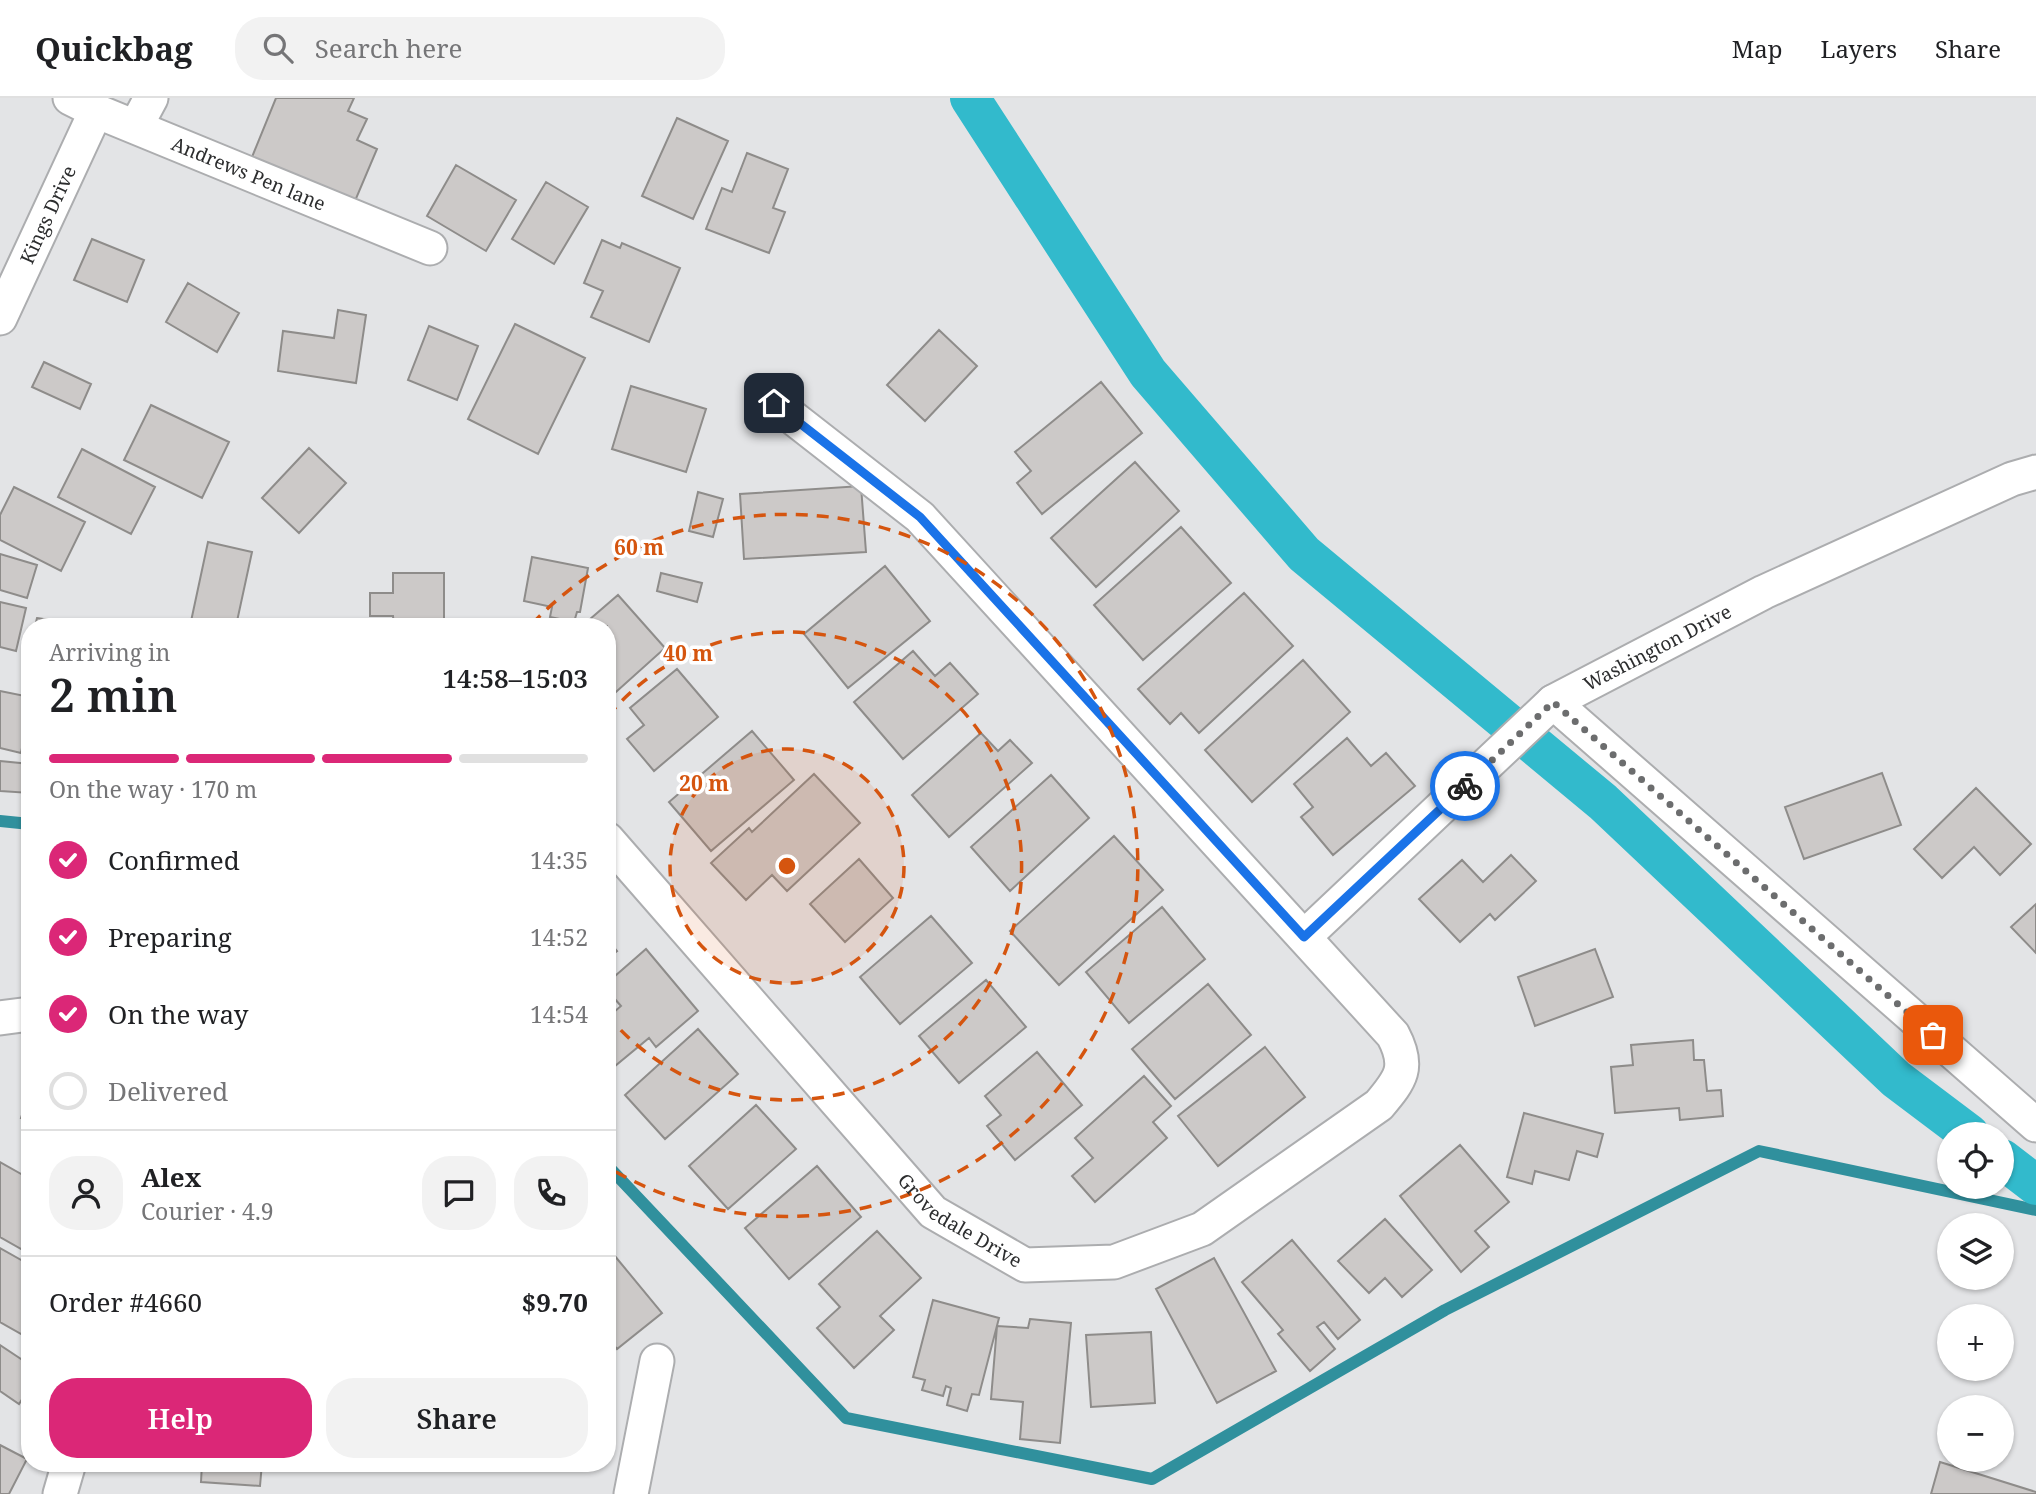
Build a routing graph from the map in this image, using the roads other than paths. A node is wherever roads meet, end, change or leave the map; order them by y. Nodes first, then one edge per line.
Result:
1 (83, 105) edge
2 (143, 112) edge
3 (430, 248) dead end
4 (0, 318) edge
5 (774, 403) dead end
6 (2036, 472) edge
7 (1553, 702) junction
8 (616, 849) edge
9 (1304, 937) junction
10 (21, 1015) edge
11 (0, 1018) edge
12 (2036, 1125) edge
13 (657, 1361) dead end
14 (66, 1472) edge
15 (60, 1494) edge
16 (631, 1494) edge

1 - 2 street, Andrews Pen lane
1 - 4 street, Kings Drive
2 - 3 street, Andrews Pen lane
5 - 9 street
6 - 7 street, Washington Drive
7 - 9 street, Washington Drive
7 - 12 street
8 - 9 street, Grovedale Drive
10 - 11 street
13 - 16 street
14 - 15 street

